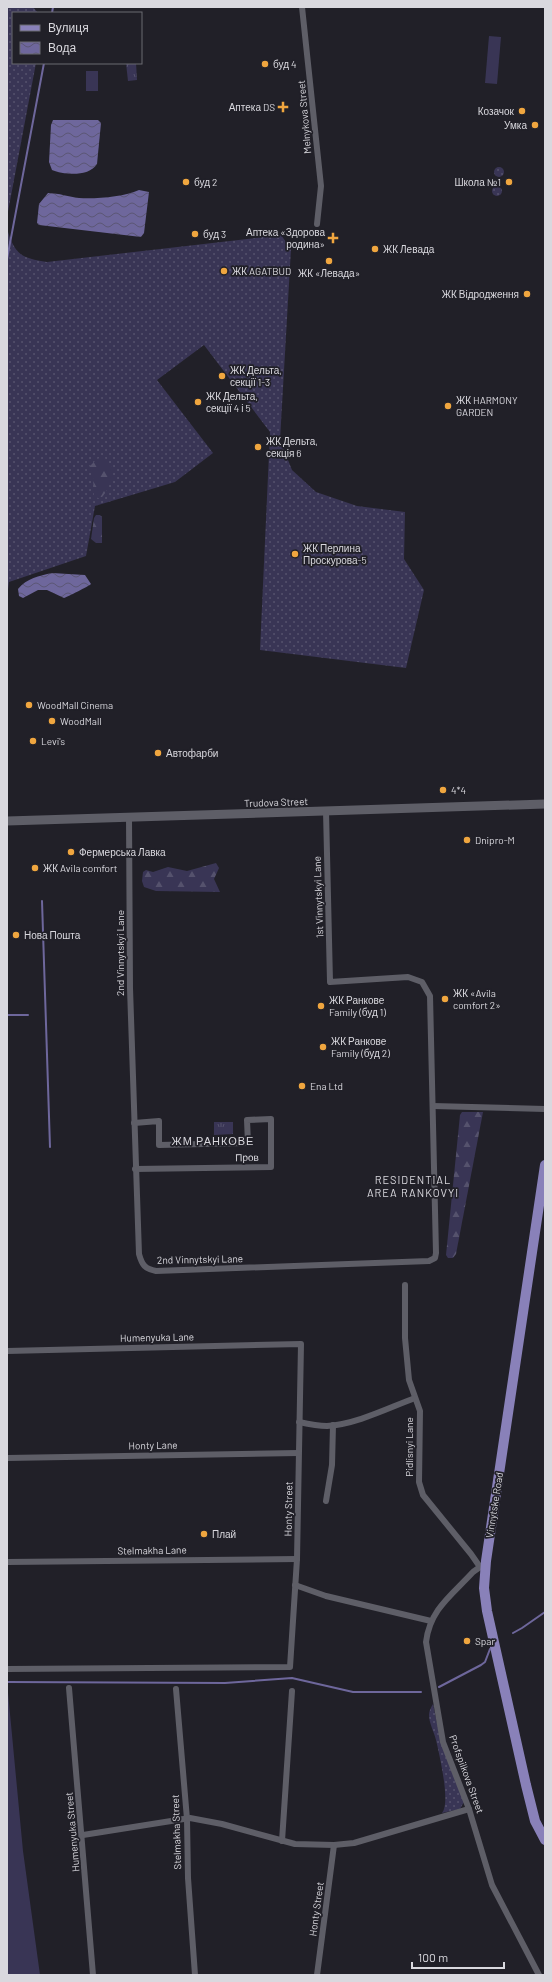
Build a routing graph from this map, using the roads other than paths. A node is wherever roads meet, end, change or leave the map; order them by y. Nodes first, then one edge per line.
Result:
1 (302, 7) edge
2 (317, 224) dead end
3 (545, 804) edge
4 (326, 811) junction
5 (129, 817) junction
6 (7, 821) edge
7 (433, 1106) junction
8 (545, 1109) edge
9 (134, 1123) junction
10 (545, 1166) edge
11 (135, 1169) junction
12 (405, 1285) dead end
13 (301, 1350) joint
14 (7, 1351) edge
15 (415, 1398) junction
16 (299, 1422) junction
17 (333, 1425) junction
18 (298, 1454) junction
19 (7, 1458) edge
20 (326, 1501) dead end
21 (297, 1559) junction
22 (7, 1562) edge
23 (482, 1568) junction
24 (295, 1584) junction
25 (431, 1621) junction
26 (7, 1669) edge
27 (69, 1688) dead end
28 (176, 1689) dead end
29 (292, 1691) dead end
30 (469, 1810) junction
31 (186, 1819) junction
32 (83, 1835) junction
33 (545, 1840) edge
34 (282, 1841) junction
35 (334, 1845) junction
36 (93, 1975) edge
37 (195, 1975) edge
38 (317, 1975) edge
39 (539, 1975) edge

1 - 2 street, Melnykova Street
3 - 4 main road, Trudova Street
4 - 5 main road, Trudova Street
4 - 7 street, 1st Vinnytskyi Lane
5 - 6 main road, Trudova Street
5 - 9 street, 2nd Vinnytskyi Lane
7 - 8 street
7 - 11 street, 2nd Vinnytskyi Lane
9 - 11 street, 2nd Vinnytskyi Lane
9 - 11 street, Пров
10 - 23 main road, Vinnytske Road
12 - 15 street, Pidlisnyi Lane
13 - 14 street, Humenyuka Lane
13 - 16 street, Honty Street
15 - 17 street
15 - 23 street, Pidlisnyi Lane
16 - 17 street
16 - 18 street, Honty Street
17 - 20 street
18 - 19 street, Honty Lane
18 - 21 street, Honty Street
21 - 22 street, Stelmakha Lane
21 - 24 street, Honty Street
23 - 25 street, Profspilkova Street
23 - 33 main road, Vinnytske Road
24 - 25 street
24 - 26 street, Honty Street
25 - 30 street, Profspilkova Street
27 - 32 street, Humenyuka Street
28 - 31 street, Stelmakha Street
29 - 34 street
30 - 35 street
30 - 39 street, Profspilkova Street
31 - 32 street
31 - 34 street
31 - 37 street, Stelmakha Street
32 - 36 street, Humenyuka Street
34 - 35 street
35 - 38 street, Honty Street

